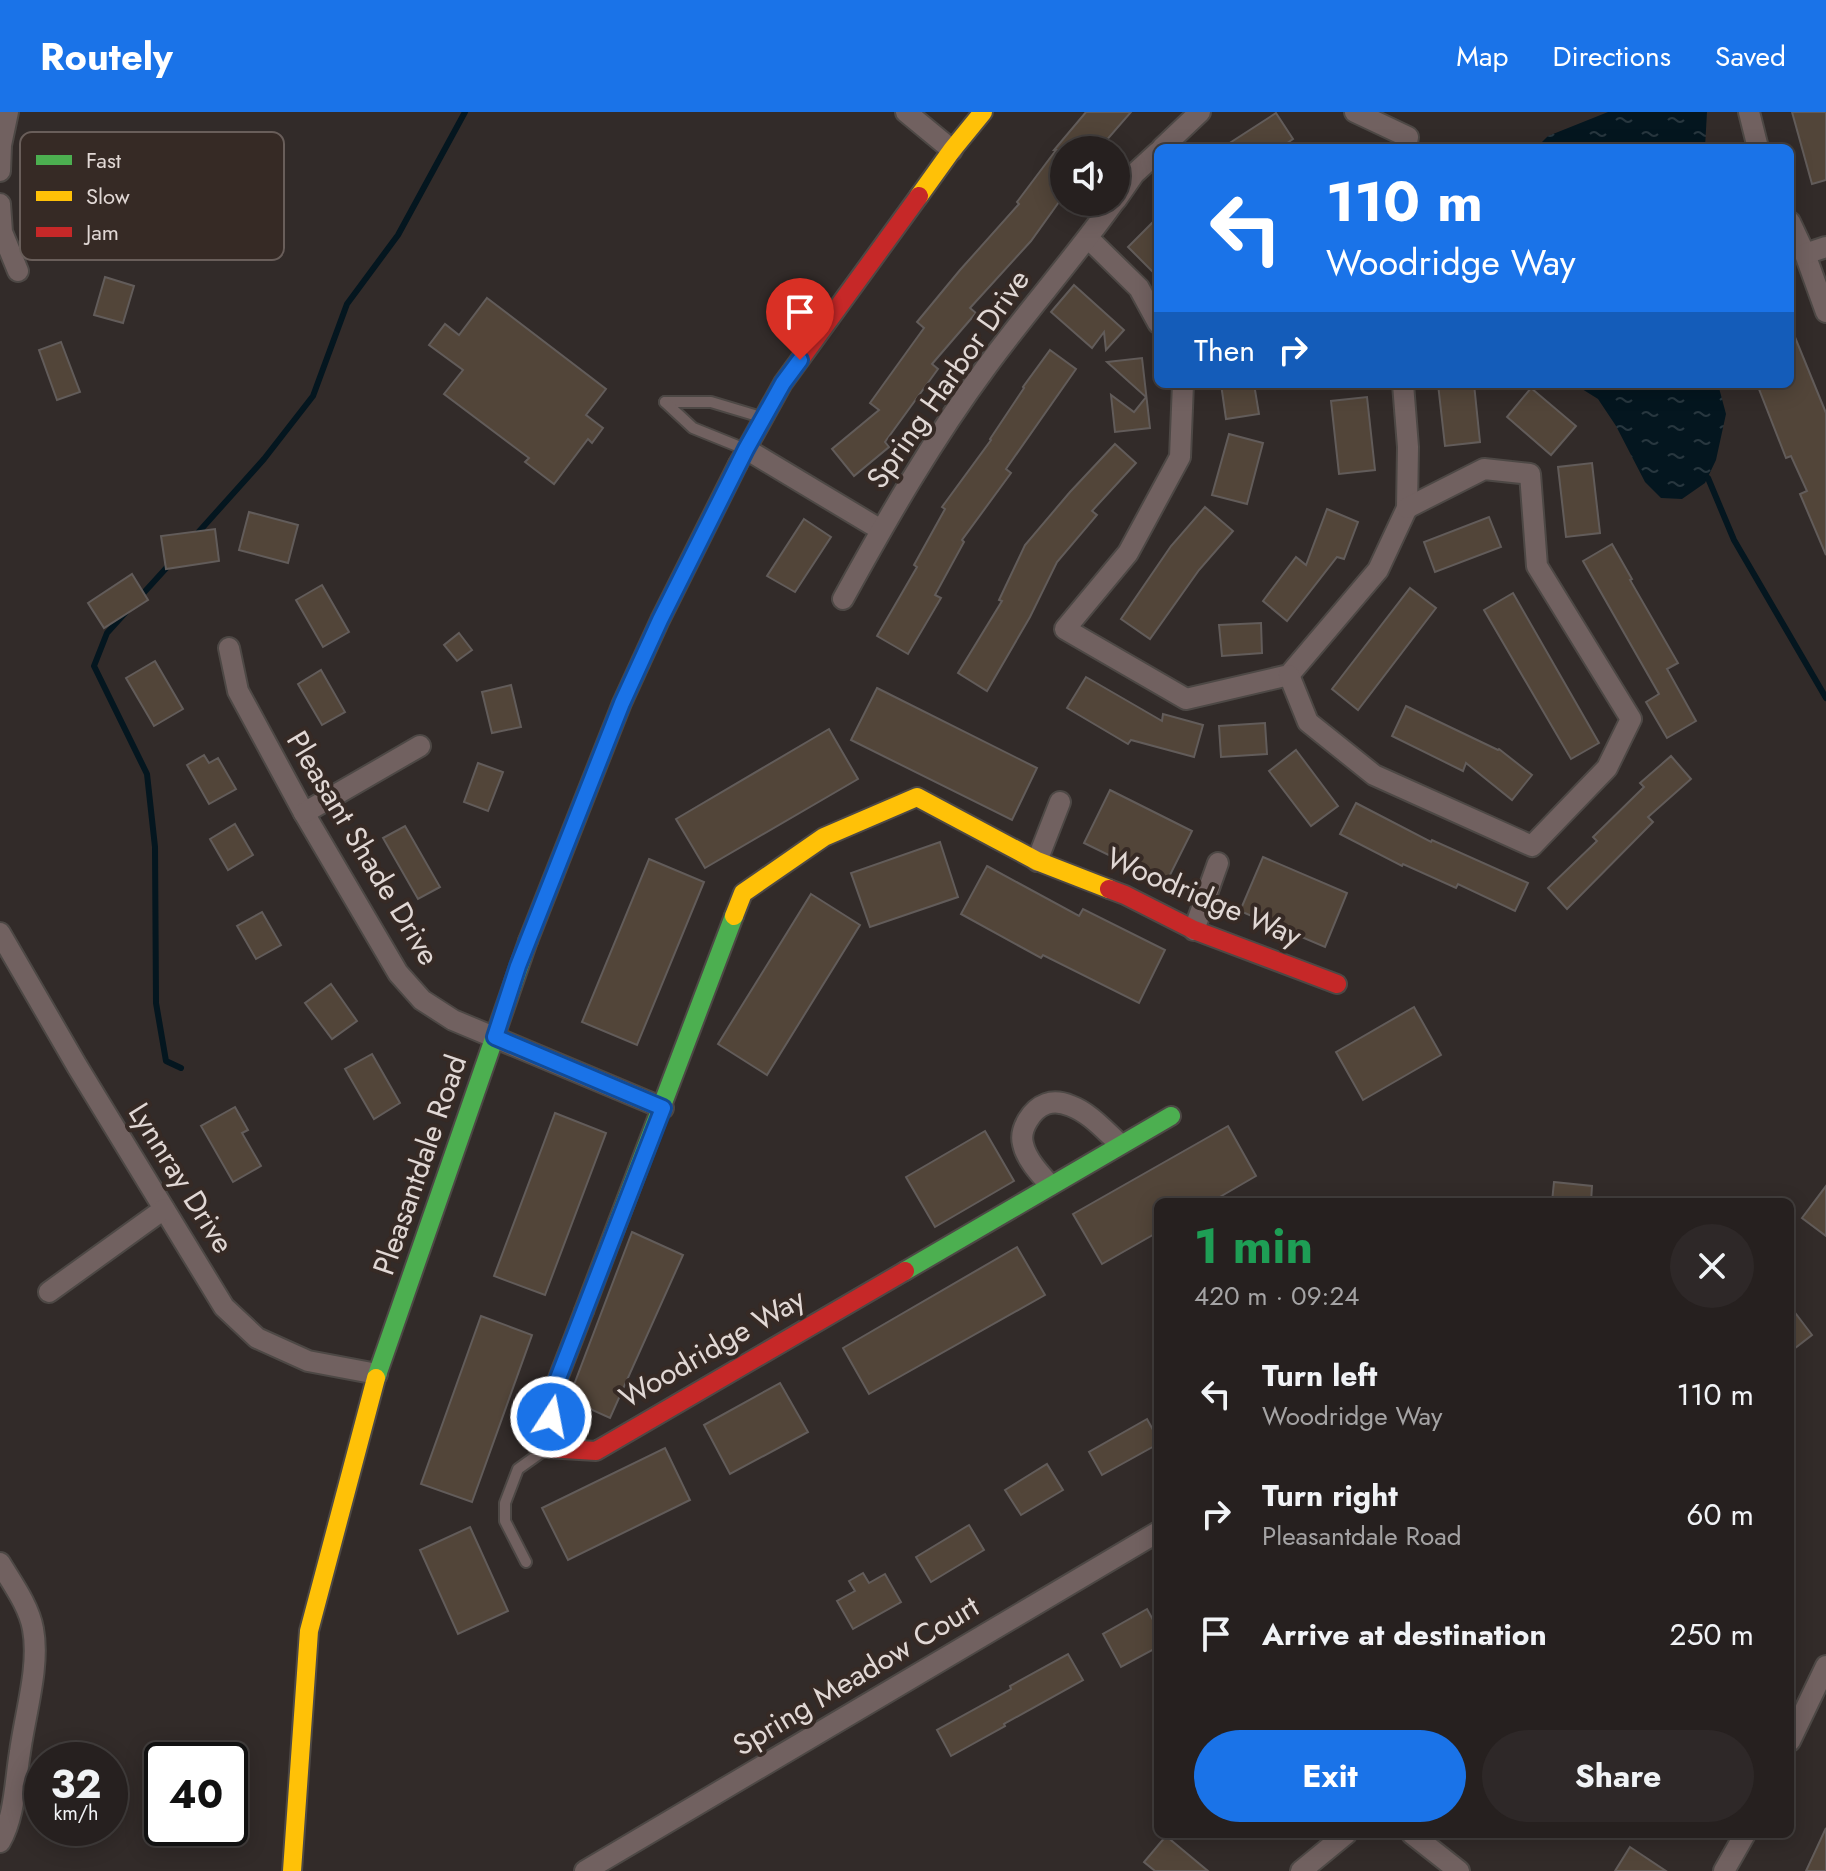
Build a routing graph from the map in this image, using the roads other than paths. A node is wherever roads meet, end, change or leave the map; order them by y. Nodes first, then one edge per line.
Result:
1 (8, 112) edge
2 (906, 112) edge
3 (983, 112) edge
4 (1200, 112) edge
5 (1355, 112) edge
6 (1749, 112) edge
7 (1407, 142) edge
8 (1166, 144) edge
9 (1757, 144) edge
10 (952, 150) junction
11 (1154, 156) edge
12 (0, 171) edge
13 (1130, 180) edge
14 (0, 204) edge
15 (1104, 216) edge
16 (1794, 231) edge
17 (1088, 238) junction
18 (1826, 247) edge
19 (1805, 254) junction
20 (18, 271) dead end
21 (1826, 312) edge
22 (1154, 316) edge
23 (1183, 388) edge
24 (1403, 388) edge
25 (764, 417) junction
26 (746, 449) junction
27 (1407, 508) junction
28 (881, 530) junction
29 (843, 599) dead end
30 (229, 648) dead end
31 (1289, 675) junction
32 (420, 746) dead end
33 (1060, 802) dead end
34 (304, 813) junction
35 (1037, 861) junction
36 (1218, 863) dead end
37 (1194, 930) junction
38 (0, 933) edge
39 (1337, 984) dead end
40 (495, 1037) junction
41 (663, 1108) junction
42 (1171, 1116) dead end
43 (1120, 1144) junction
44 (1050, 1185) junction
45 (164, 1209) junction
46 (49, 1292) dead end
47 (377, 1374) junction
48 (547, 1448) junction
49 (1154, 1534) edge
50 (526, 1562) dead end
51 (0, 1563) edge
52 (1826, 1666) edge
53 (1794, 1733) edge
54 (10, 1750) edge
55 (1341, 1838) edge
56 (1417, 1838) edge
57 (1743, 1838) edge
58 (0, 1842) edge
59 (292, 1871) edge
60 (585, 1871) edge
61 (1301, 1871) edge
62 (1459, 1871) edge
63 (1724, 1871) edge

1 - 12 street
2 - 10 street
3 - 10 street, Pleasantdale Road
4 - 8 street, Spring Harbor Drive
5 - 7 street
6 - 9 street
10 - 25 street, Pleasantdale Road
11 - 13 street, Spring Harbor Drive
14 - 20 street
15 - 17 street, Spring Harbor Drive
16 - 19 street
17 - 22 street
17 - 28 street, Spring Harbor Drive
18 - 19 street
19 - 21 street
23 - 31 street
24 - 27 street
25 - 26 street, Pleasantdale Road
25 - 26 lane
26 - 28 street
26 - 40 street, Pleasantdale Road
27 - 31 street
27 - 31 street
28 - 29 street, Spring Harbor Drive
30 - 34 street, Pleasant Shade Drive
32 - 34 street
33 - 35 street
34 - 40 street, Pleasant Shade Drive
35 - 37 street, Woodridge Way
35 - 41 street, Woodridge Way
36 - 37 street
37 - 39 street, Woodridge Way
38 - 45 street, Lynnray Drive
40 - 41 street
40 - 47 street, Pleasantdale Road
41 - 48 street, Woodridge Way
42 - 43 street, Woodridge Way
43 - 44 street, Woodridge Way
43 - 44 street
44 - 48 street, Woodridge Way
45 - 46 street
45 - 47 street, Lynnray Drive
47 - 59 street, Pleasantdale Road
48 - 50 lane
49 - 60 street, Spring Meadow Court
51 - 54 street
52 - 53 street
54 - 58 street
55 - 61 street
56 - 62 street
57 - 63 street

